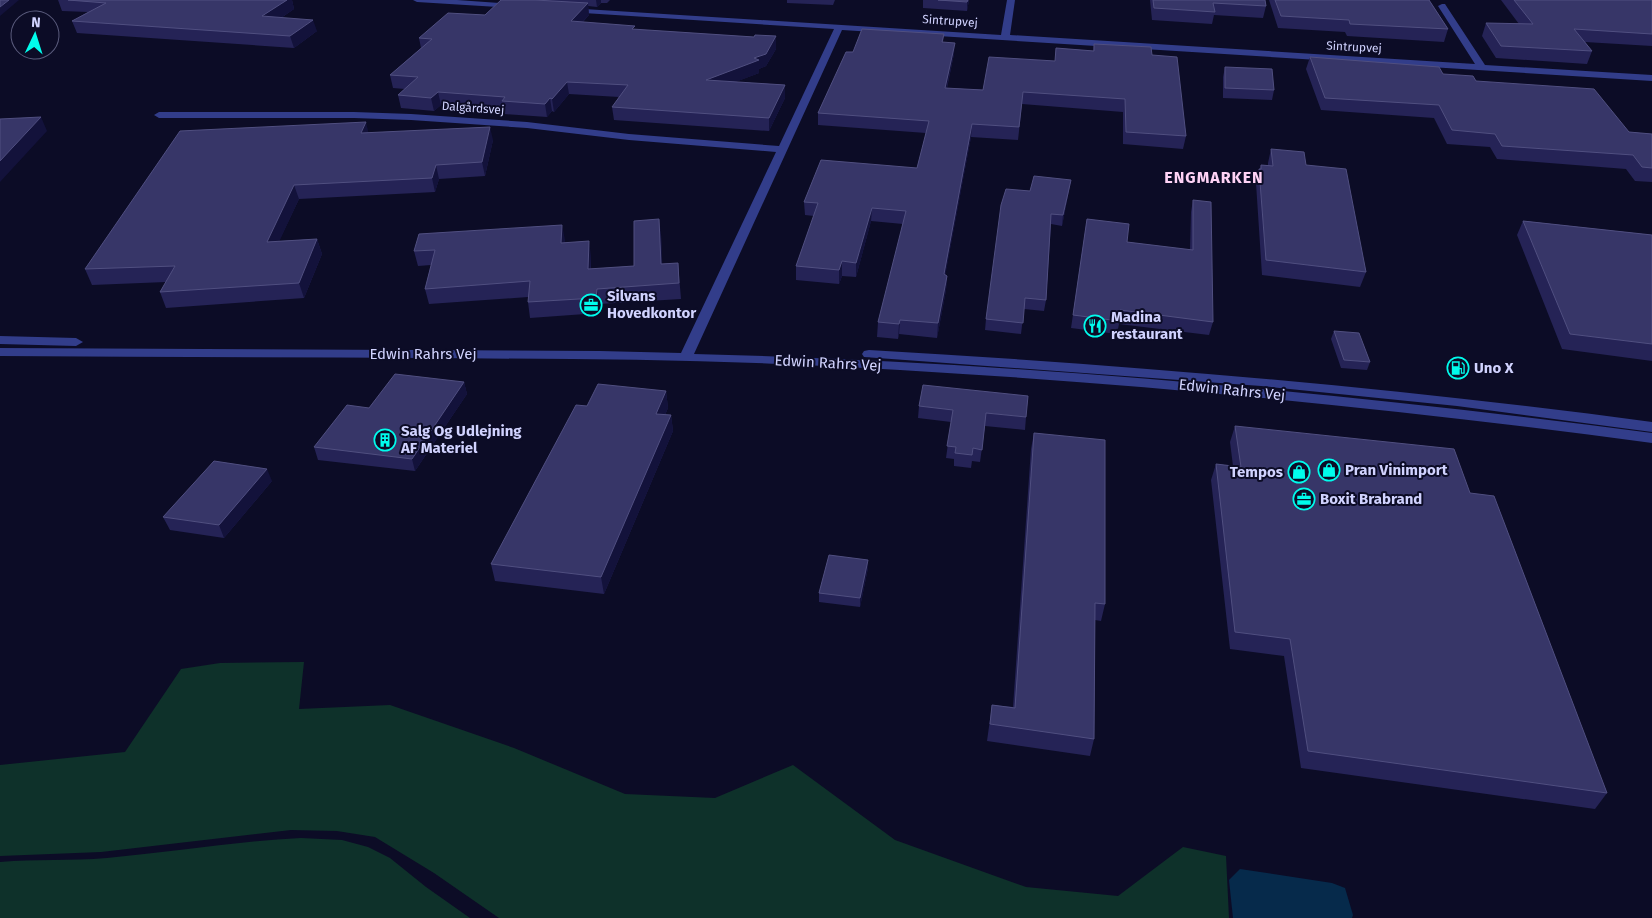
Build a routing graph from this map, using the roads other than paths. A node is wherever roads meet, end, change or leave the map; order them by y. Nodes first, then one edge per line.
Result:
1 (417, 0) edge
2 (1011, 0) edge
3 (1442, 6) dead end
4 (528, 7) edge
5 (556, 9) edge
6 (839, 27) junction
7 (1005, 37) junction
8 (1481, 66) junction
9 (1652, 78) edge
10 (159, 115) dead end
11 (783, 149) junction
12 (0, 340) edge
13 (0, 352) edge
14 (689, 352) junction
15 (1652, 426) edge
16 (1652, 438) edge

1 - 4 street
2 - 7 street
3 - 8 street
5 - 6 street, Sintrupvej
6 - 7 street, Sintrupvej
6 - 11 street
7 - 8 street, Sintrupvej
8 - 9 street, Sintrupvej
10 - 11 street, Dalgårdsvej
11 - 14 street
12 - 14 street, Edwin Rahrs Vej
13 - 14 street, Edwin Rahrs Vej
14 - 15 street, Edwin Rahrs Vej
14 - 16 street, Edwin Rahrs Vej

